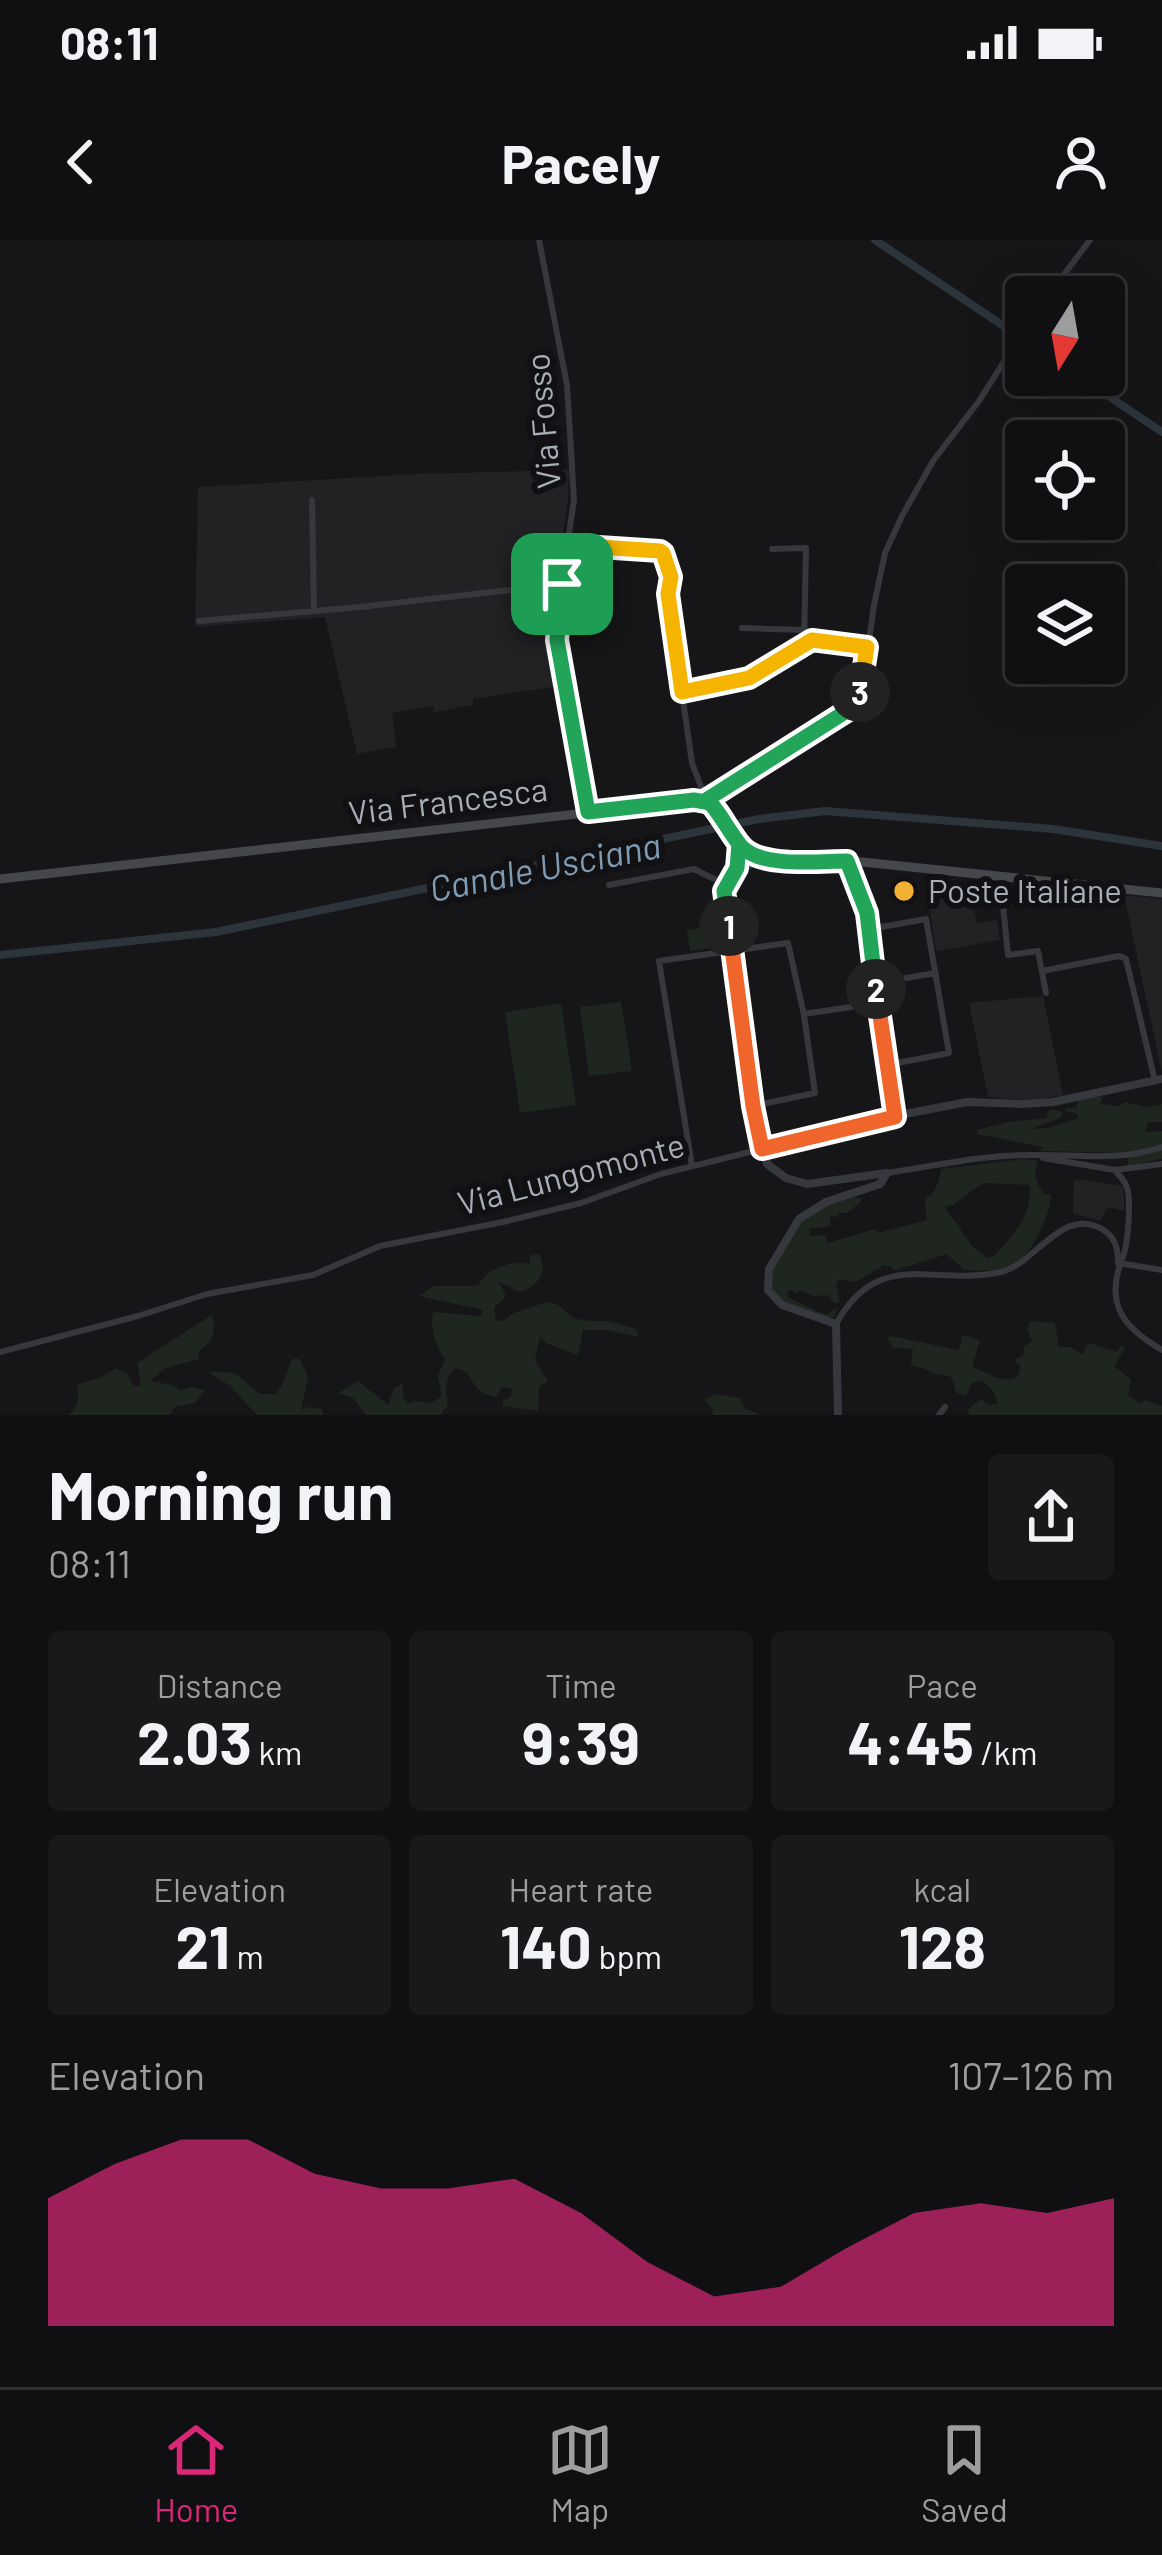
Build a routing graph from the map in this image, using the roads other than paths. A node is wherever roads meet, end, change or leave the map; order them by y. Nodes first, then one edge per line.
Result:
1 (538, 240) edge
2 (1090, 240) edge
3 (1063, 276) edge
4 (1005, 362) edge
5 (312, 500) dead end
6 (568, 545) junction
7 (772, 549) dead end
8 (562, 584) junction
9 (314, 610) junction
10 (199, 621) dead end
11 (742, 628) dead end
12 (806, 630) junction
13 (804, 644) junction
14 (867, 647) junction
15 (682, 692) junction
16 (711, 804) junction
17 (588, 812) junction
18 (739, 844) junction
19 (749, 853) junction
20 (770, 860) junction
21 (847, 861) junction
22 (738, 870) junction
23 (1000, 875) junction
24 (0, 879) edge
25 (609, 885) dead end
26 (726, 885) junction
27 (1162, 893) edge
28 (870, 928) junction
29 (732, 952) junction
30 (1042, 971) junction
31 (936, 973) junction
32 (876, 983) junction
33 (1046, 993) dead end
34 (878, 1003) junction
35 (804, 1015) junction
36 (886, 1065) junction
37 (1159, 1080) edge
38 (753, 1106) junction
39 (897, 1116) junction
40 (1162, 1147) edge
41 (762, 1149) junction
42 (1028, 1154) junction
43 (1162, 1164) edge
44 (692, 1166) junction
45 (1114, 1170) junction
46 (887, 1173) junction
47 (1118, 1263) junction
48 (1162, 1270) edge
49 (836, 1324) junction
50 (1162, 1350) edge
51 (0, 1352) edge
52 (838, 1415) edge

1 - 6 street, Via Fosso
2 - 3 street
4 - 14 street
5 - 9 street
6 - 8 street, Via Fosso
6 - 15 street
7 - 12 street
8 - 9 street
8 - 17 street, Via Fosso
9 - 10 street
11 - 12 street
12 - 13 street
13 - 14 street
13 - 15 street
14 - 16 street
15 - 16 street
16 - 17 main road, Via Francesca
16 - 18 main road
17 - 24 main road, Via Francesca
18 - 19 main road
18 - 22 street
19 - 20 main road
19 - 22 street
20 - 21 main road
20 - 22 street
21 - 23 main road
21 - 28 street
22 - 26 street
23 - 27 main road
23 - 30 street
25 - 26 street
26 - 29 street
28 - 31 street
28 - 32 street
29 - 35 street
29 - 38 street
29 - 44 street
30 - 33 street
30 - 37 street
31 - 32 street
31 - 36 street
32 - 34 street
34 - 35 street
34 - 36 street
35 - 38 street
36 - 39 street
37 - 39 street, Via Lungomonte
38 - 41 street
39 - 41 street, Via Lungomonte
40 - 42 street
41 - 44 street, Via Lungomonte
41 - 46 street
42 - 45 street
42 - 46 street
43 - 45 street
44 - 51 street, Via Lungomonte
45 - 47 street
46 - 49 street
47 - 48 street
47 - 49 street
47 - 50 street
49 - 52 street

